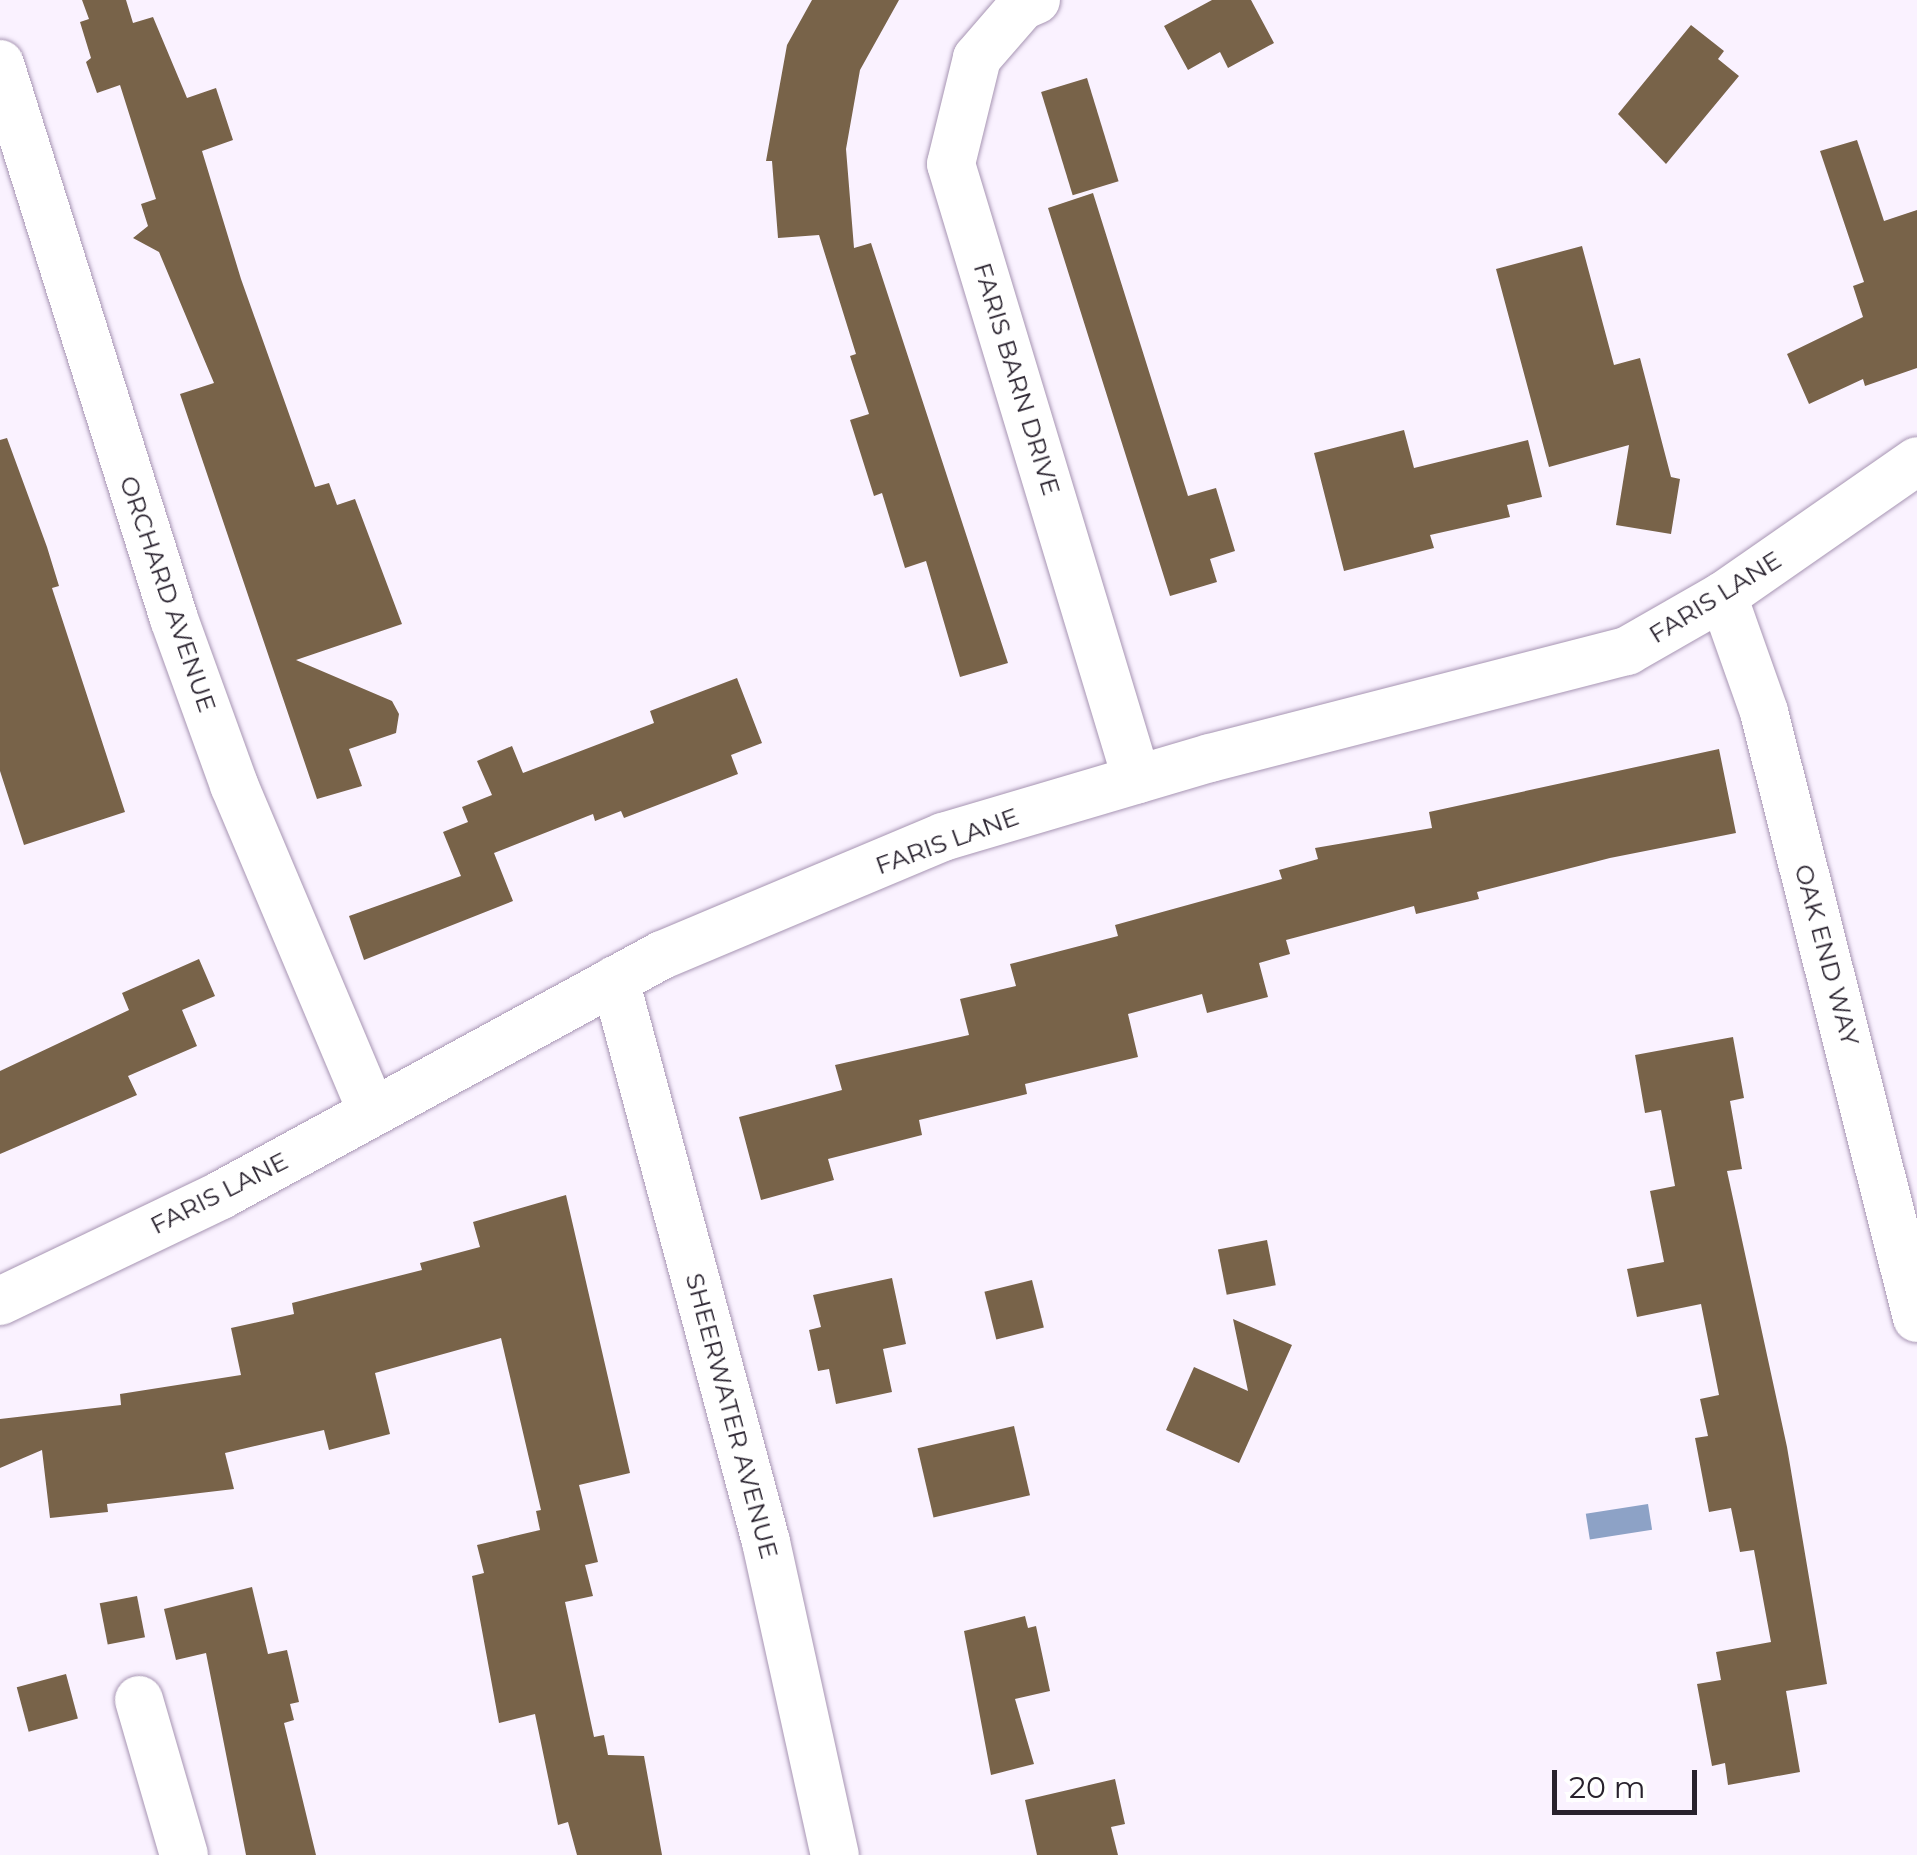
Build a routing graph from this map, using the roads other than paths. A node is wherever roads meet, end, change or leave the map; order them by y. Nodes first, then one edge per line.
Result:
1 (1036, 0) edge
2 (0, 64) edge
3 (1917, 461) edge
4 (1722, 596) junction
5 (1137, 780) junction
6 (615, 980) junction
7 (372, 1112) junction
8 (0, 1301) edge
9 (1917, 1318) edge
10 (140, 1700) dead end
11 (184, 1855) edge
12 (835, 1855) edge

1 - 5 street, FARIS BARN DRIVE
2 - 7 street, ORCHARD AVENUE
3 - 4 street, FARIS LANE
4 - 5 street, FARIS LANE
4 - 9 street, OAK END WAY
5 - 6 street, FARIS LANE
6 - 7 street, FARIS LANE
6 - 12 street, SHEERWATER AVENUE
7 - 8 street, FARIS LANE
10 - 11 street

